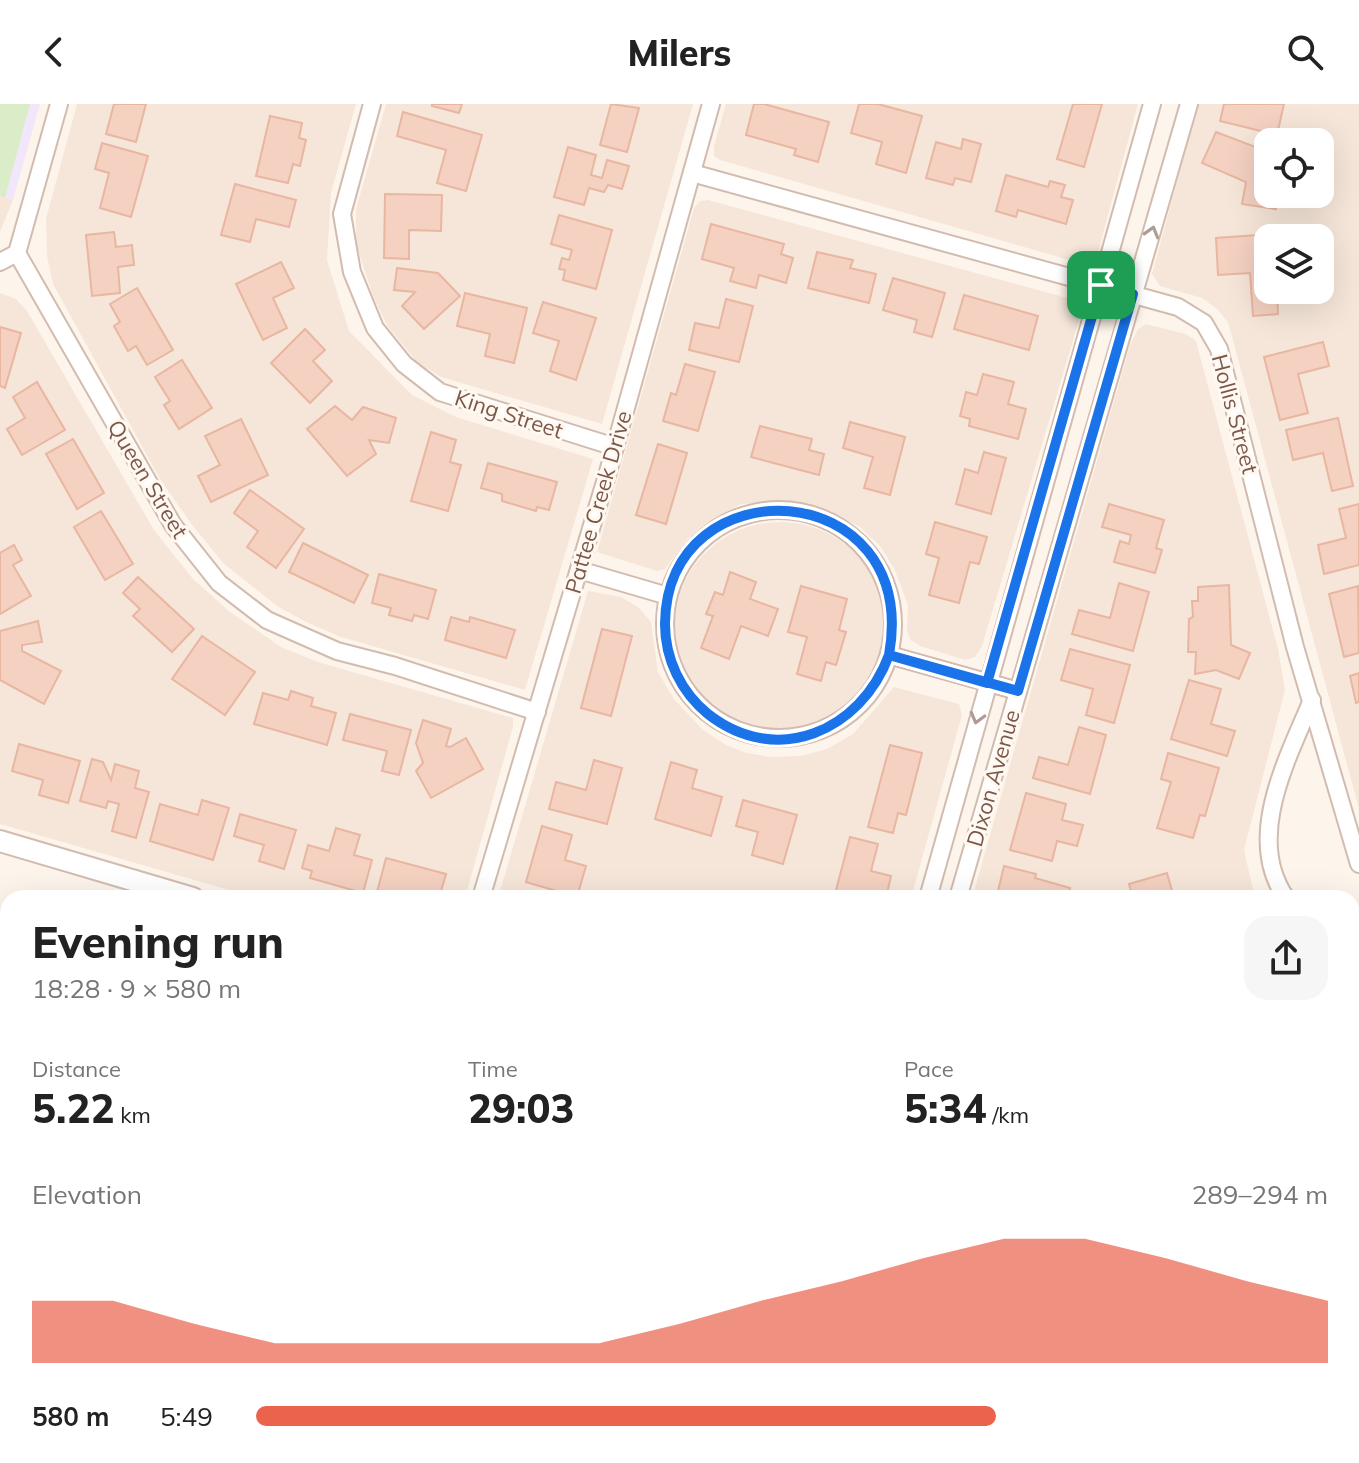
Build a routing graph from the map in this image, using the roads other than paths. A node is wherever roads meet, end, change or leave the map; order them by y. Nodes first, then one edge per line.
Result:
1 (59, 104) edge
2 (372, 104) edge
3 (711, 104) edge
4 (1152, 104) edge
5 (1189, 104) edge
6 (692, 173) junction
7 (17, 253) junction
8 (0, 262) edge
9 (1101, 285) junction
10 (1133, 294) junction
11 (615, 447) junction
12 (579, 570) junction
13 (668, 596) junction
14 (889, 655) junction
15 (987, 683) junction
16 (1018, 691) junction
17 (1312, 700) junction
18 (537, 712) junction
19 (0, 841) edge
20 (1359, 864) edge
21 (166, 890) edge
22 (483, 890) edge
23 (930, 890) edge
24 (960, 890) edge
25 (1282, 890) edge

1 - 7 street
2 - 11 street, King Street
3 - 6 street, Pattee Creek Drive
4 - 9 street, Dixon Avenue
10 -> 5 street, Dixon Avenue
6 - 9 street, Hollis Street
6 - 11 street, Pattee Creek Drive
7 - 8 street
7 - 18 street, Queen Street
9 - 10 street, Hollis Street
9 - 15 street, Dixon Avenue
10 - 16 street, Dixon Avenue
10 - 17 street, Hollis Street
11 - 12 street, Pattee Creek Drive
12 - 13 street
12 - 18 street, Pattee Creek Drive
13 - 14 street
13 - 14 street
14 - 15 street
15 - 16 street
15 -> 23 street, Dixon Avenue
16 - 24 street, Dixon Avenue
17 - 20 street, Hollis Street
17 - 25 street
18 - 22 street, Pattee Creek Drive
19 - 21 street

